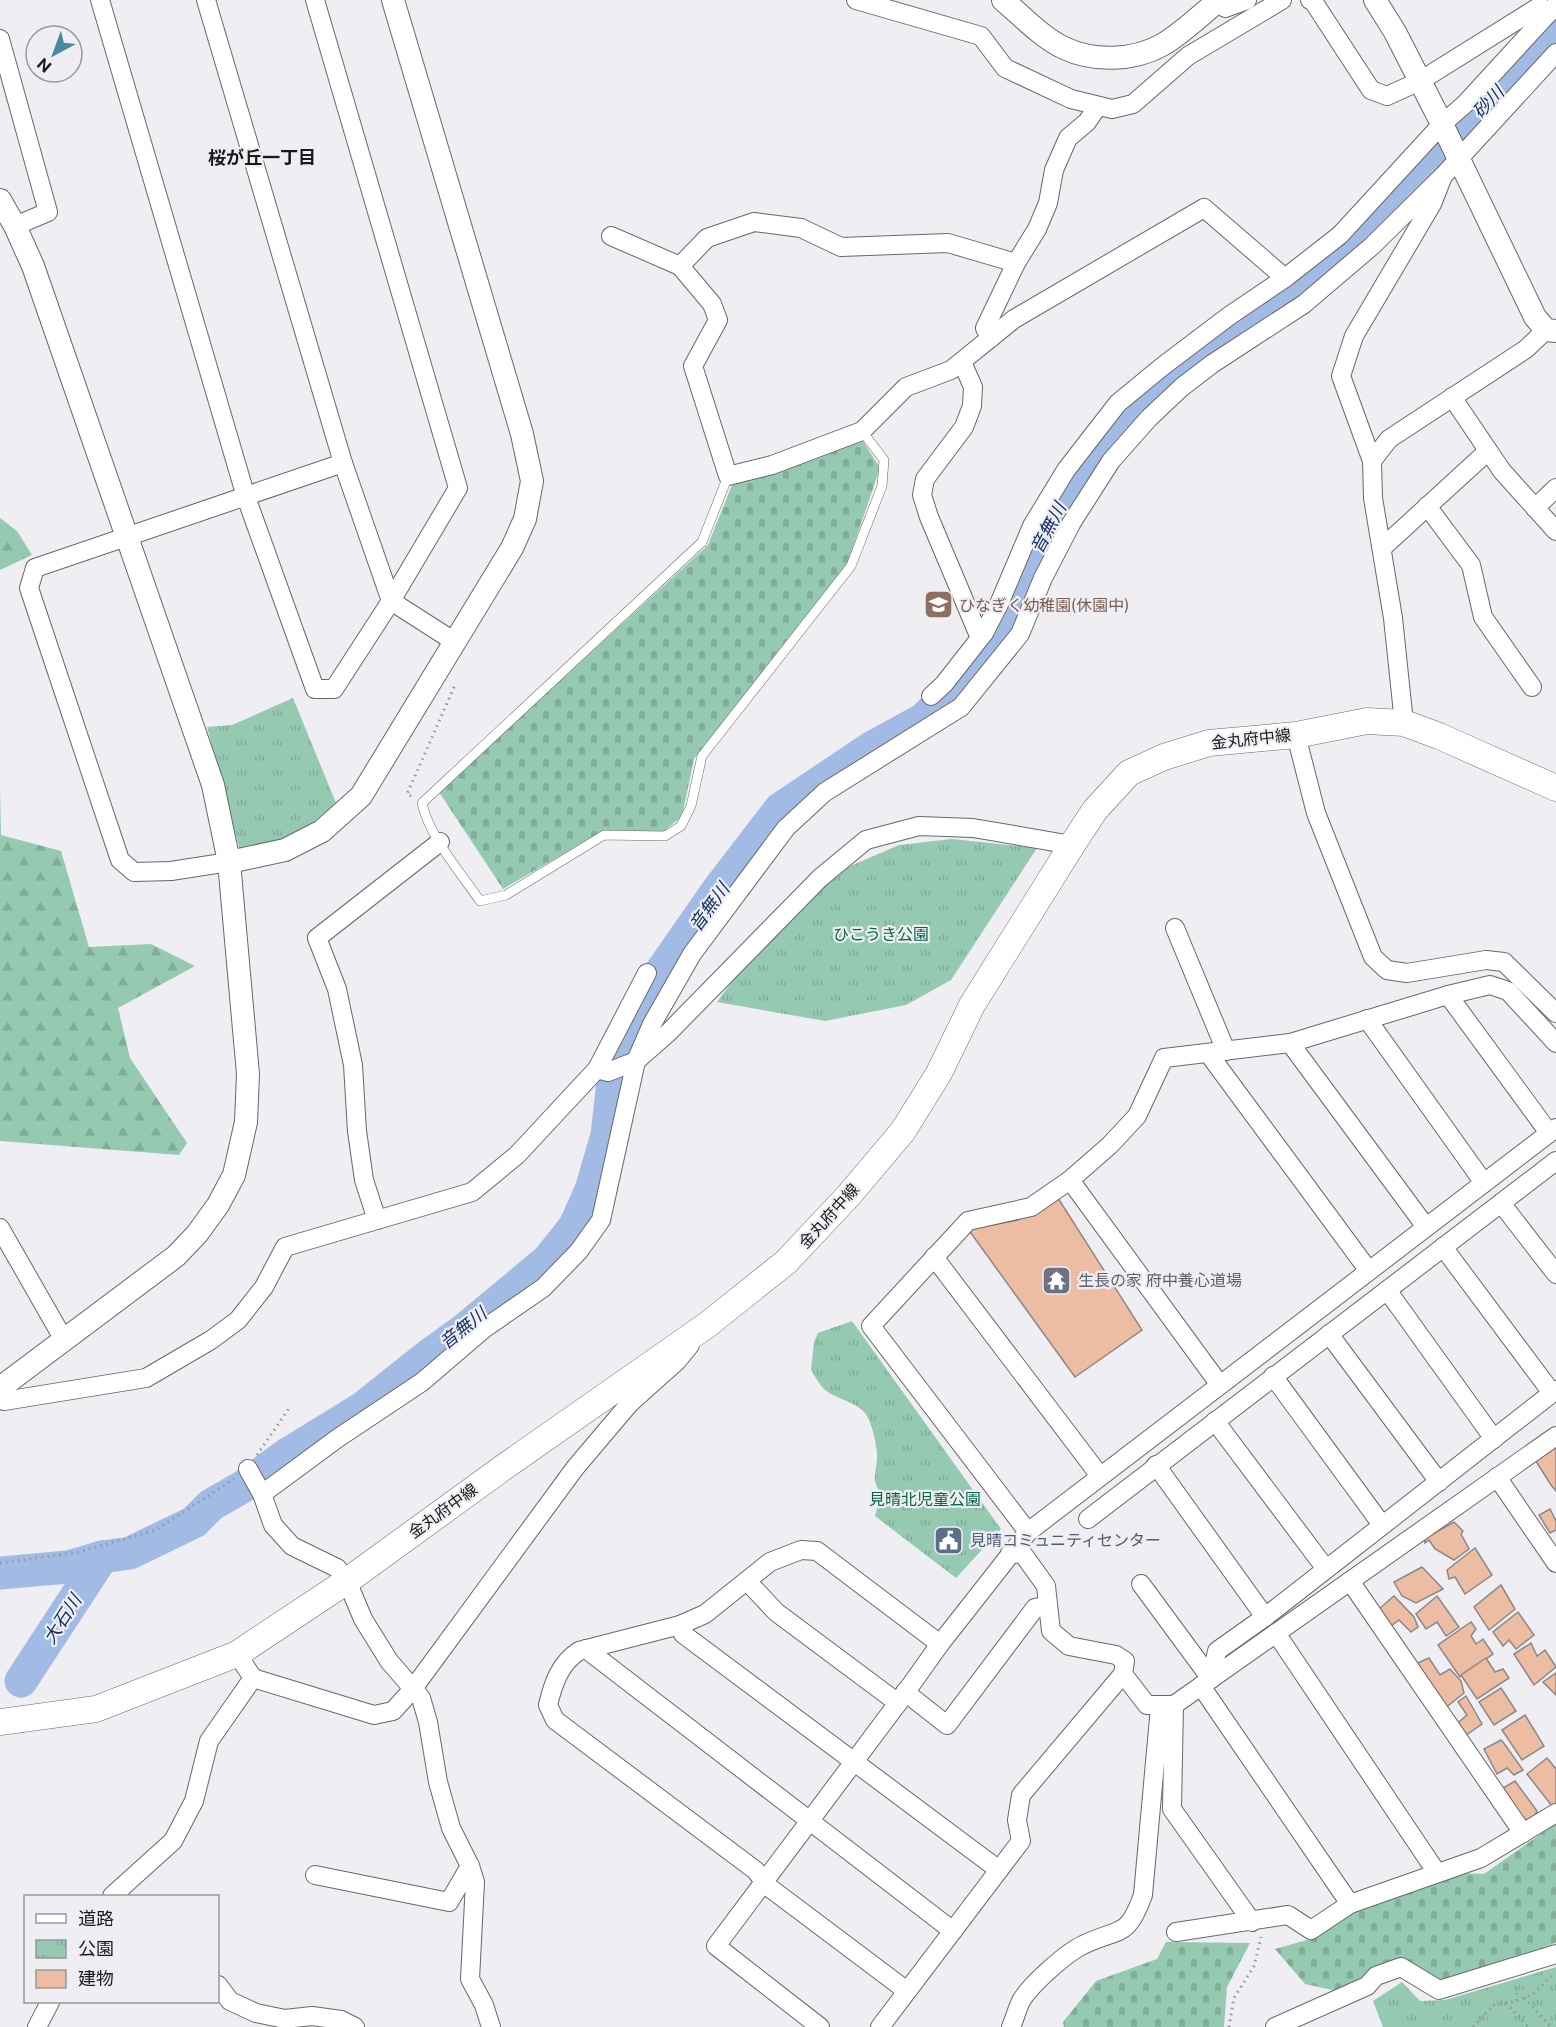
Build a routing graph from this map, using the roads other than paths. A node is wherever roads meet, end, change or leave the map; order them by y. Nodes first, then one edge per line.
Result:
1 (100, 0) edge
2 (206, 0) edge
3 (315, 0) edge
4 (393, 0) edge
5 (856, 0) edge
6 (1003, 0) edge
7 (1247, 0) edge
8 (1282, 0) edge
9 (1310, 0) edge
10 (1375, 0) edge
11 (1218, 1) edge
12 (1552, 9) edge
13 (0, 39) edge
14 (1556, 53) edge
15 (1420, 81) junction
16 (1098, 106) junction
17 (1442, 124) junction
18 (1458, 160) junction
19 (1443, 177) junction
20 (0, 200) edge
21 (15, 226) junction
22 (611, 236) dead end
23 (1016, 263) junction
24 (680, 266) junction
25 (1284, 278) junction
26 (1551, 330) edge
27 (991, 338) junction
28 (962, 362) junction
29 (1452, 398) junction
30 (862, 431) junction
31 (1488, 451) junction
32 (1372, 461) junction
33 (343, 464) junction
34 (728, 476) junction
35 (1556, 488) edge
36 (246, 496) junction
37 (1427, 506) junction
38 (1535, 508) junction
39 (1556, 531) edge
40 (128, 537) junction
41 (1382, 548) junction
42 (391, 601) junction
43 (984, 633) junction
44 (455, 642) junction
45 (1532, 687) dead end
46 (931, 696) dead end
47 (1404, 723) junction
48 (1296, 735) junction
49 (1556, 788) edge
50 (440, 842) junction
51 (1072, 845) junction
52 (229, 862) junction
53 (1175, 928) dead end
54 (647, 973) dead end
55 (1448, 995) junction
56 (1535, 1005) junction
57 (1556, 1013) edge
58 (1367, 1019) junction
59 (1290, 1043) junction
60 (1556, 1043) edge
61 (1217, 1052) junction
62 (636, 1061) junction
63 (602, 1071) junction
64 (1552, 1130) edge
65 (1556, 1161) edge
66 (1070, 1180) junction
67 (1484, 1183) junction
68 (1501, 1203) junction
69 (377, 1220) junction
70 (1426, 1227) junction
71 (0, 1228) edge
72 (1443, 1247) junction
73 (934, 1257) junction
74 (1369, 1271) junction
75 (1556, 1274) edge
76 (1387, 1290) junction
77 (707, 1325) junction
78 (1329, 1334) junction
79 (64, 1340) junction
80 (1273, 1376) junction
81 (1220, 1385) junction
82 (0, 1388) edge
83 (1554, 1392) edge
84 (0, 1397) edge
85 (1215, 1421) junction
86 (1556, 1436) edge
87 (1494, 1439) junction
88 (1156, 1465) junction
89 (248, 1469) road end
90 (1100, 1476) junction
91 (1497, 1477) junction
92 (1438, 1482) junction
93 (262, 1494) junction
94 (1088, 1519) dead end
95 (1382, 1525) junction
96 (1028, 1532) junction
97 (1010, 1553) junction
98 (1556, 1563) edge
99 (1326, 1569) junction
100 (347, 1581) junction
101 (747, 1581) junction
102 (1350, 1581) junction
103 (1141, 1584) dead end
104 (1048, 1606) junction
105 (1265, 1617) junction
106 (680, 1625) junction
107 (1276, 1633) junction
108 (940, 1644) junction
109 (586, 1649) junction
110 (237, 1654) junction
111 (1123, 1674) junction
112 (253, 1678) junction
113 (1206, 1682) junction
114 (412, 1690) junction
115 (901, 1698) junction
116 (1167, 1706) junction
117 (0, 1722) edge
118 (854, 1760) junction
119 (1556, 1813) edge
120 (809, 1821) junction
121 (1523, 1833) junction
122 (470, 1866) junction
123 (999, 1870) junction
124 (1437, 1873) junction
125 (315, 1875) dead end
126 (765, 1881) junction
127 (113, 1895) edge
128 (1350, 1904) junction
129 (1252, 1922) junction
130 (953, 1931) junction
131 (1176, 1932) dead end
132 (1556, 1954) edge
133 (219, 1987) edge
134 (907, 1992) junction
135 (49, 2003) edge
136 (38, 2027) edge
137 (355, 2027) edge
138 (491, 2027) edge
139 (820, 2027) edge
140 (880, 2027) edge
141 (1011, 2027) edge
142 (1275, 2027) edge

1 - 36 street
2 - 33 street
3 - 42 street
4 - 44 street
5 - 16 street
6 - 11 street
7 - 11 street
8 - 16 street
9 - 15 street
10 - 15 street
12 - 15 street
12 - 17 street
13 - 21 street
14 - 18 street
15 - 17 street
16 - 23 street
17 - 18 street
17 - 25 street
18 - 19 street
18 - 26 street
19 - 32 street
19 - 62 street
20 - 21 street
21 - 40 street
22 - 24 street
23 - 24 street
23 - 27 street
24 - 34 street
25 - 27 street
25 - 43 street
26 - 29 street
27 - 28 street
28 - 30 street
28 - 43 street
29 - 31 street
29 - 32 street
30 - 34 street
30 - 50 lane
31 - 37 street
31 - 38 street
32 - 41 street
33 - 36 street
33 - 42 street
34 - 50 lane
35 - 38 street
36 - 40 street
36 - 42 street
37 - 41 street
37 - 45 street
38 - 39 street
40 - 52 street
40 - 52 street
41 - 47 street
42 - 44 street
43 - 46 street
44 - 52 street
47 - 48 main road, 金丸府中線
47 - 49 main road, 金丸府中線
48 - 51 main road, 金丸府中線
48 - 56 street
50 - 69 street
51 - 62 street
51 - 77 main road, 金丸府中線
52 - 79 street
53 - 61 street
54 - 63 street
55 - 56 street
55 - 58 street
55 - 64 street
56 - 57 street
56 - 60 street
58 - 59 street
58 - 67 street
59 - 61 street
59 - 70 street
61 - 66 street
61 - 74 street
62 - 63 street
62 - 93 street
63 - 69 street
64 - 67 street
65 - 68 street
66 - 73 street
66 - 81 street
67 - 70 street
68 - 72 street
68 - 75 street
69 - 84 street
70 - 74 street
71 - 79 street
72 - 76 street
72 - 83 street
73 - 90 street
73 - 96 street
74 - 81 street
76 - 78 street
76 - 87 street
77 - 100 main road, 金丸府中線
77 - 114 street
78 - 80 street
78 - 92 street
79 - 82 street
80 - 85 street
80 - 95 street
81 - 90 street
83 - 87 street
85 - 88 street
85 - 99 street
86 - 91 street
87 - 92 street
88 - 94 street
88 - 105 street
89 - 93 street
90 - 96 street
91 - 98 street
91 - 102 street
92 - 95 street
93 - 100 street
95 - 99 street
96 - 97 street
97 - 104 street
97 - 108 street
99 - 105 street
100 - 110 main road, 金丸府中線
100 - 114 street
101 - 106 street
101 - 108 street
101 - 115 street
102 - 107 street
102 - 121 street
103 - 113 street
104 - 111 street
104 - 115 street
105 - 113 street
106 - 109 street
106 - 118 street
107 - 113 street
107 - 124 street
108 - 115 street
109 - 120 street
109 - 126 street
110 - 112 street
110 - 117 main road, 金丸府中線
111 - 116 street
111 - 123 street
112 - 114 street
112 - 127 street
113 - 116 street
113 - 128 street
114 - 122 street
115 - 118 street
116 - 129 street
116 - 141 street
118 - 120 street
118 - 123 street
119 - 121 street
120 - 126 street
120 - 130 street
121 - 124 street
122 - 125 street
122 - 138 street
123 - 130 street
124 - 128 street
126 - 134 street
126 - 139 street
128 - 129 street
129 - 131 street
130 - 134 street
132 - 142 street
133 - 137 street
134 - 140 street
135 - 136 street

